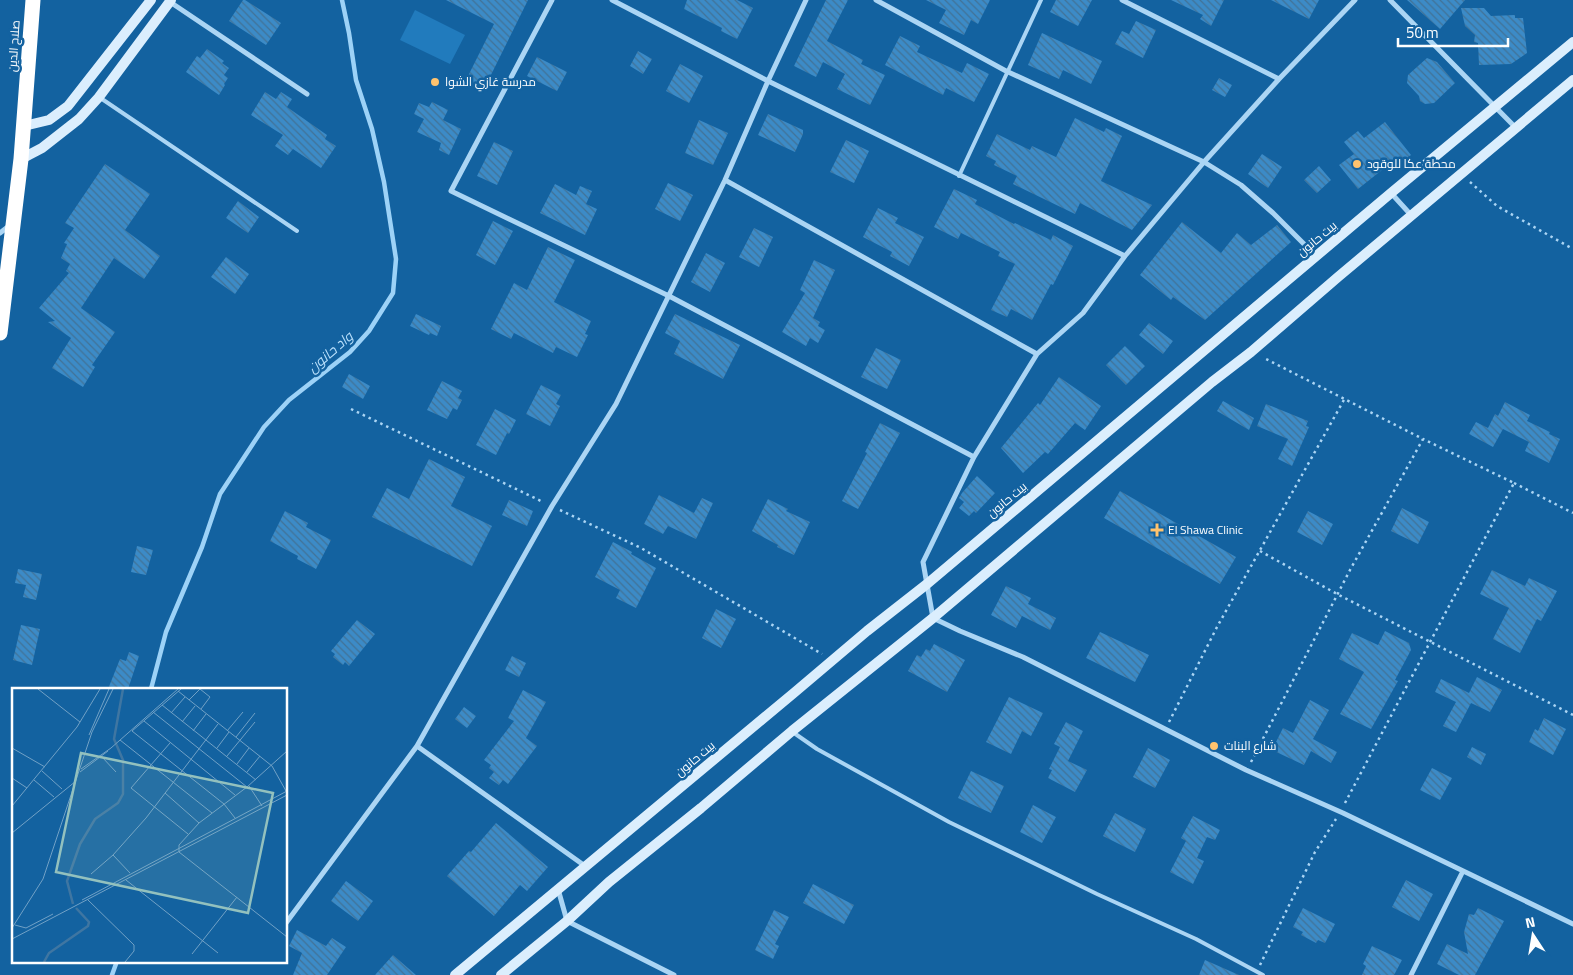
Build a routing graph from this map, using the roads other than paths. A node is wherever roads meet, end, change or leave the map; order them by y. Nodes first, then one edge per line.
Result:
1 (33, 0) edge
2 (151, 0) edge
3 (552, 0) edge
4 (612, 0) edge
5 (806, 0) edge
6 (876, 0) edge
7 (1040, 0) edge
8 (1122, 0) edge
9 (1355, 0) edge
10 (1390, 0) edge
11 (170, 1) edge
12 (1573, 42) edge
13 (1006, 71) junction
14 (1279, 78) junction
15 (1573, 80) edge
16 (768, 82) junction
17 (308, 94) dead end
18 (99, 97) junction
19 (1495, 107) junction
20 (24, 126) junction
21 (1516, 128) junction
22 (21, 159) junction
23 (1204, 162) junction
24 (959, 176) junction
25 (725, 180) junction
26 (1391, 193) junction
27 (1411, 216) junction
28 (13, 222) junction
29 (297, 231) dead end
30 (0, 233) edge
31 (1125, 256) junction
32 (1316, 256) junction
33 (669, 296) junction
34 (0, 333) edge
35 (1037, 354) junction
36 (974, 457) junction
37 (927, 584) junction
38 (933, 618) junction
39 (792, 731) junction
40 (418, 746) junction
41 (585, 866) junction
42 (1463, 871) junction
43 (558, 889) junction
44 (288, 920) edge
45 (567, 921) junction
46 (1573, 924) edge
47 (455, 975) edge
48 (500, 975) edge
49 (674, 975) edge
50 (1263, 975) edge
51 (1411, 975) edge

1 - 20 highway, صلاح الدين
2 - 20 main road
3 - 33 street
4 - 16 street
5 - 16 street
6 - 13 street
7 - 13 lane
8 - 14 street
9 - 14 street
10 - 19 street
11 - 17 street
11 - 18 main road
12 - 19 main road, بيت حانون
13 - 23 street
13 - 24 lane
14 - 23 street
15 - 21 main road
16 - 24 street
16 - 25 street
18 - 22 main road
18 - 29 lane
19 - 21 street
19 - 26 main road, بيت حانون
20 - 22 highway, صلاح الدين
21 - 27 main road
22 - 28 highway, صلاح الدين
23 - 31 street
23 - 32 street
24 - 31 street
25 - 33 street
25 - 35 street
26 - 27 street
26 - 32 main road, بيت حانون
27 - 38 main road
28 - 30 street
28 - 34 highway, صلاح الدين
31 - 35 street
32 - 37 main road, بيت حانون
33 - 36 street
33 - 40 street
35 - 36 street
36 - 37 street
37 - 38 street
37 - 41 main road, بيت حانون
38 - 39 main road
38 - 42 street
39 - 45 main road
39 - 50 lane
40 - 41 street
40 - 44 street
41 - 43 main road, بيت حانون
42 - 46 street
42 - 51 street
43 - 45 street
43 - 47 main road, بيت حانون
45 - 48 main road
45 - 49 street

